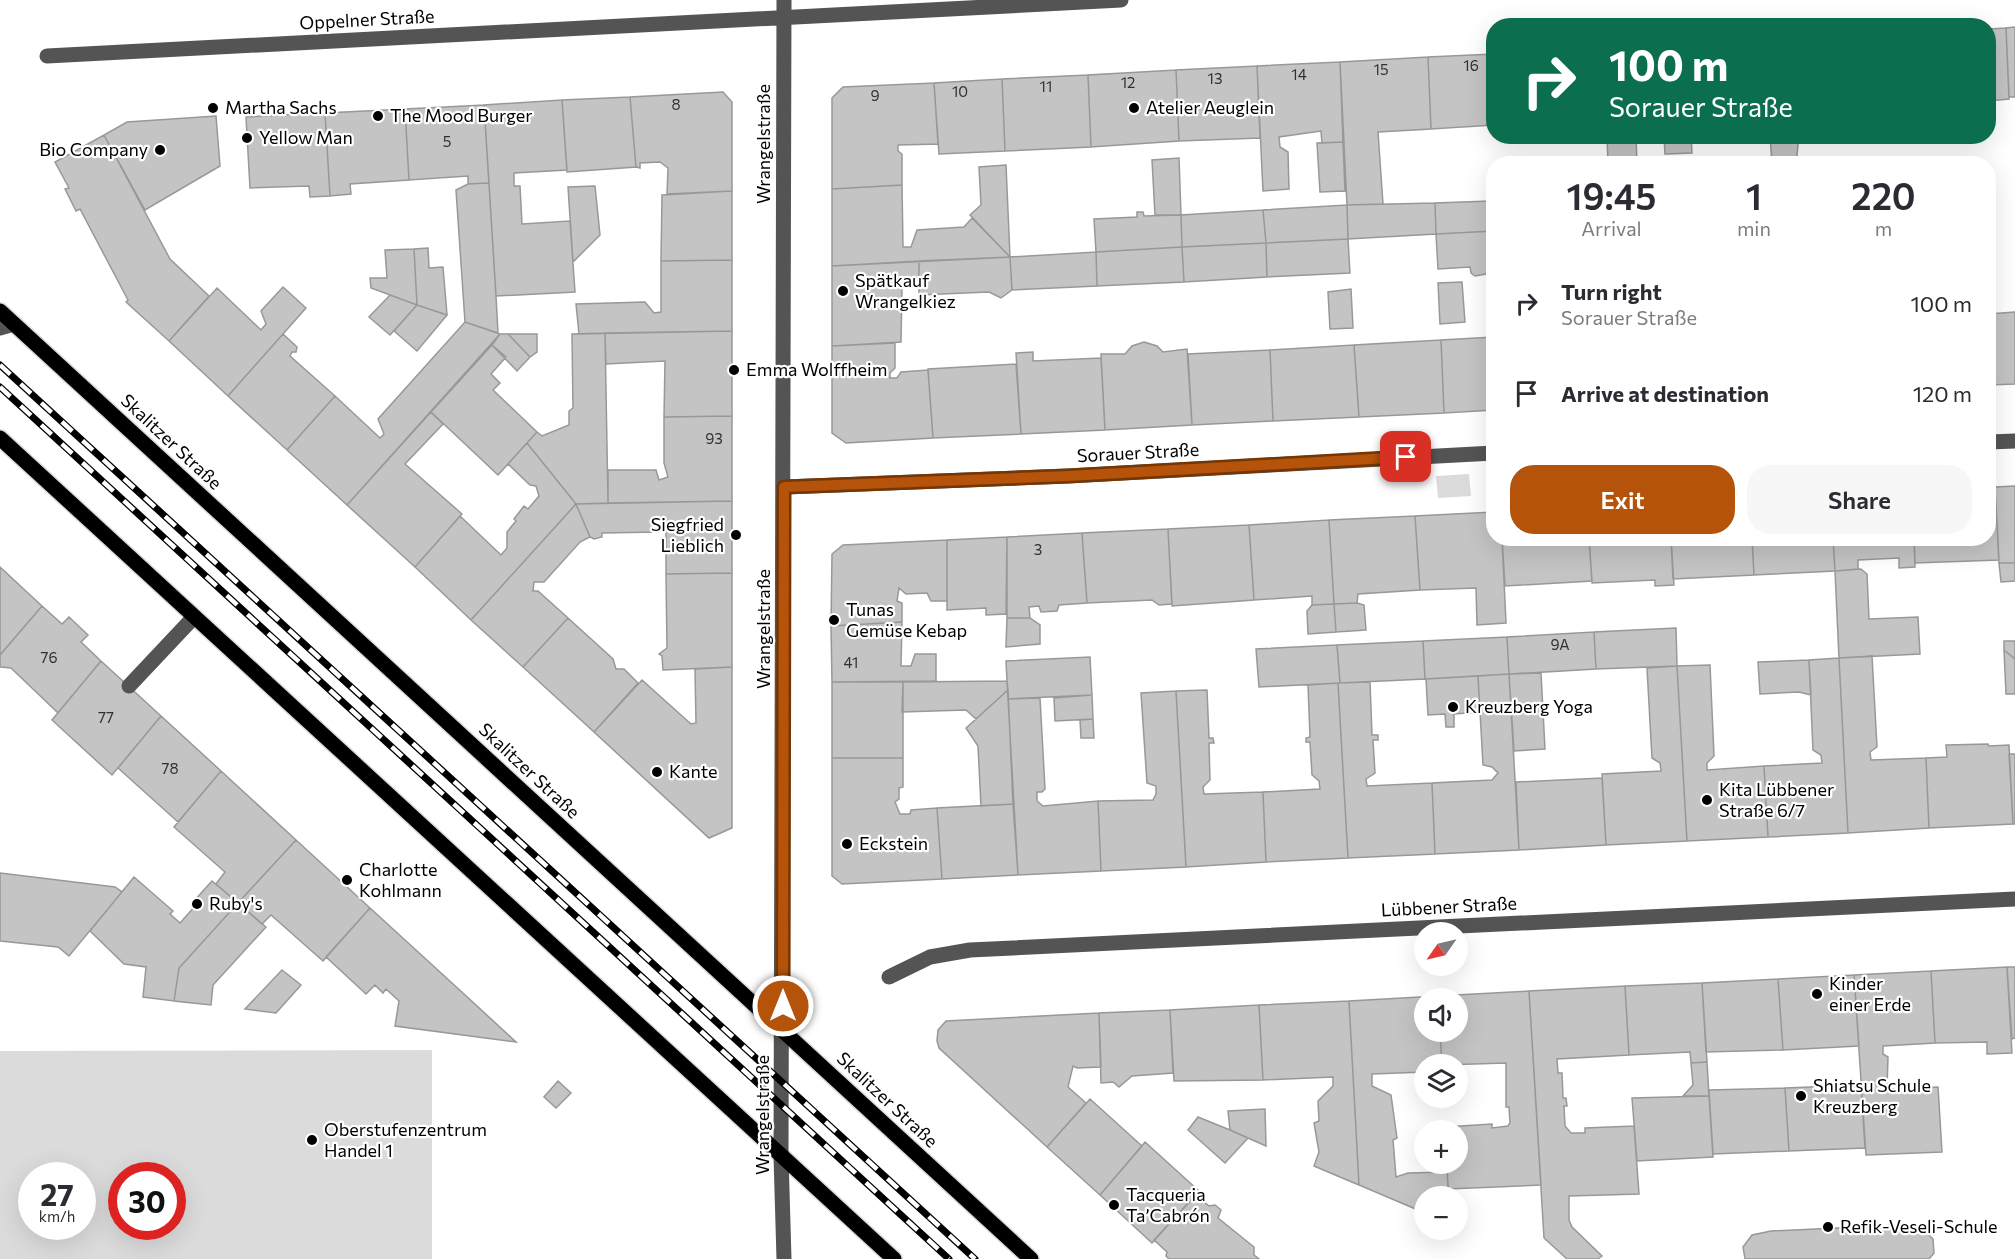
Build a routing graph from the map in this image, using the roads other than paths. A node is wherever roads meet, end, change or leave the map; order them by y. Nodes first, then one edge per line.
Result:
1 (784, 0) edge
2 (1121, 0) edge
3 (784, 17) junction
4 (47, 56) dead end
5 (0, 311) edge
6 (7, 326) edge
7 (0, 438) edge
8 (2015, 441) edge
9 (1996, 442) edge
10 (1486, 453) edge
11 (784, 487) junction
12 (194, 617) junction
13 (129, 686) dead end
14 (2015, 900) edge
15 (889, 977) dead end
16 (783, 1030) junction
17 (781, 1156) junction
18 (784, 1259) edge
19 (894, 1259) edge
20 (1031, 1259) edge

1 - 3 street, Wrangelstraße
2 - 3 street, Oppelner Straße
3 - 4 street, Oppelner Straße
3 - 11 street, Wrangelstraße
5 - 6 main road, Skalitzer Straße
6 - 16 main road, Skalitzer Straße
7 - 12 main road
8 - 9 street
10 - 11 street, Sorauer Straße
11 - 16 street, Wrangelstraße
12 - 13 street
12 - 17 main road
14 - 15 street, Lübbener Straße
16 - 17 street, Wrangelstraße
16 - 20 main road, Skalitzer Straße
17 - 18 street, Wrangelstraße
17 - 19 main road

